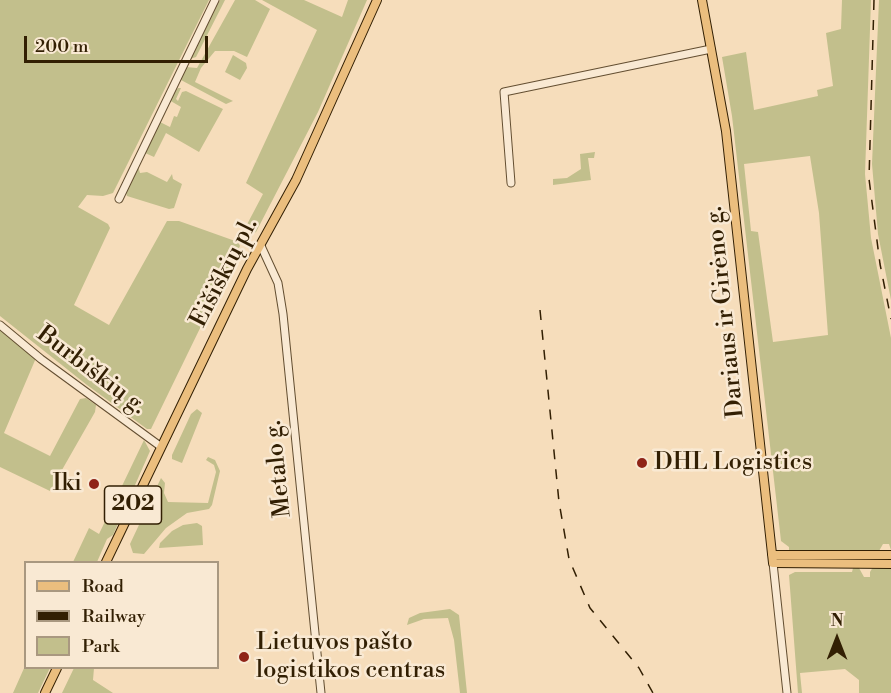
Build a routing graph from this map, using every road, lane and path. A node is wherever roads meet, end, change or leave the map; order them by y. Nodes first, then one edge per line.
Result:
1 (215, 0) edge
2 (377, 0) edge
3 (702, 0) edge
4 (711, 49) junction
5 (511, 183) dead end
6 (119, 199) dead end
7 (261, 246) junction
8 (0, 325) edge
9 (160, 446) junction
10 (891, 555) edge
11 (773, 559) junction
12 (106, 561) edge
13 (891, 564) edge
14 (57, 669) edge
15 (45, 693) edge
16 (321, 693) edge
17 (787, 693) edge

1 - 6 street
2 - 7 main road, Eišiškių pl. / 202
3 - 4 main road, Dariaus ir Girėno g.
4 - 5 street
4 - 11 main road, Dariaus ir Girėno g.
7 - 9 main road, Eišiškių pl. / 202
7 - 16 street, Metalo g.
8 - 9 street, Burbiškių g.
9 - 12 main road, Eišiškių pl. / 202
10 - 11 main road
11 - 13 main road
11 - 17 street, Dariaus ir Girėno g.
14 - 15 main road

